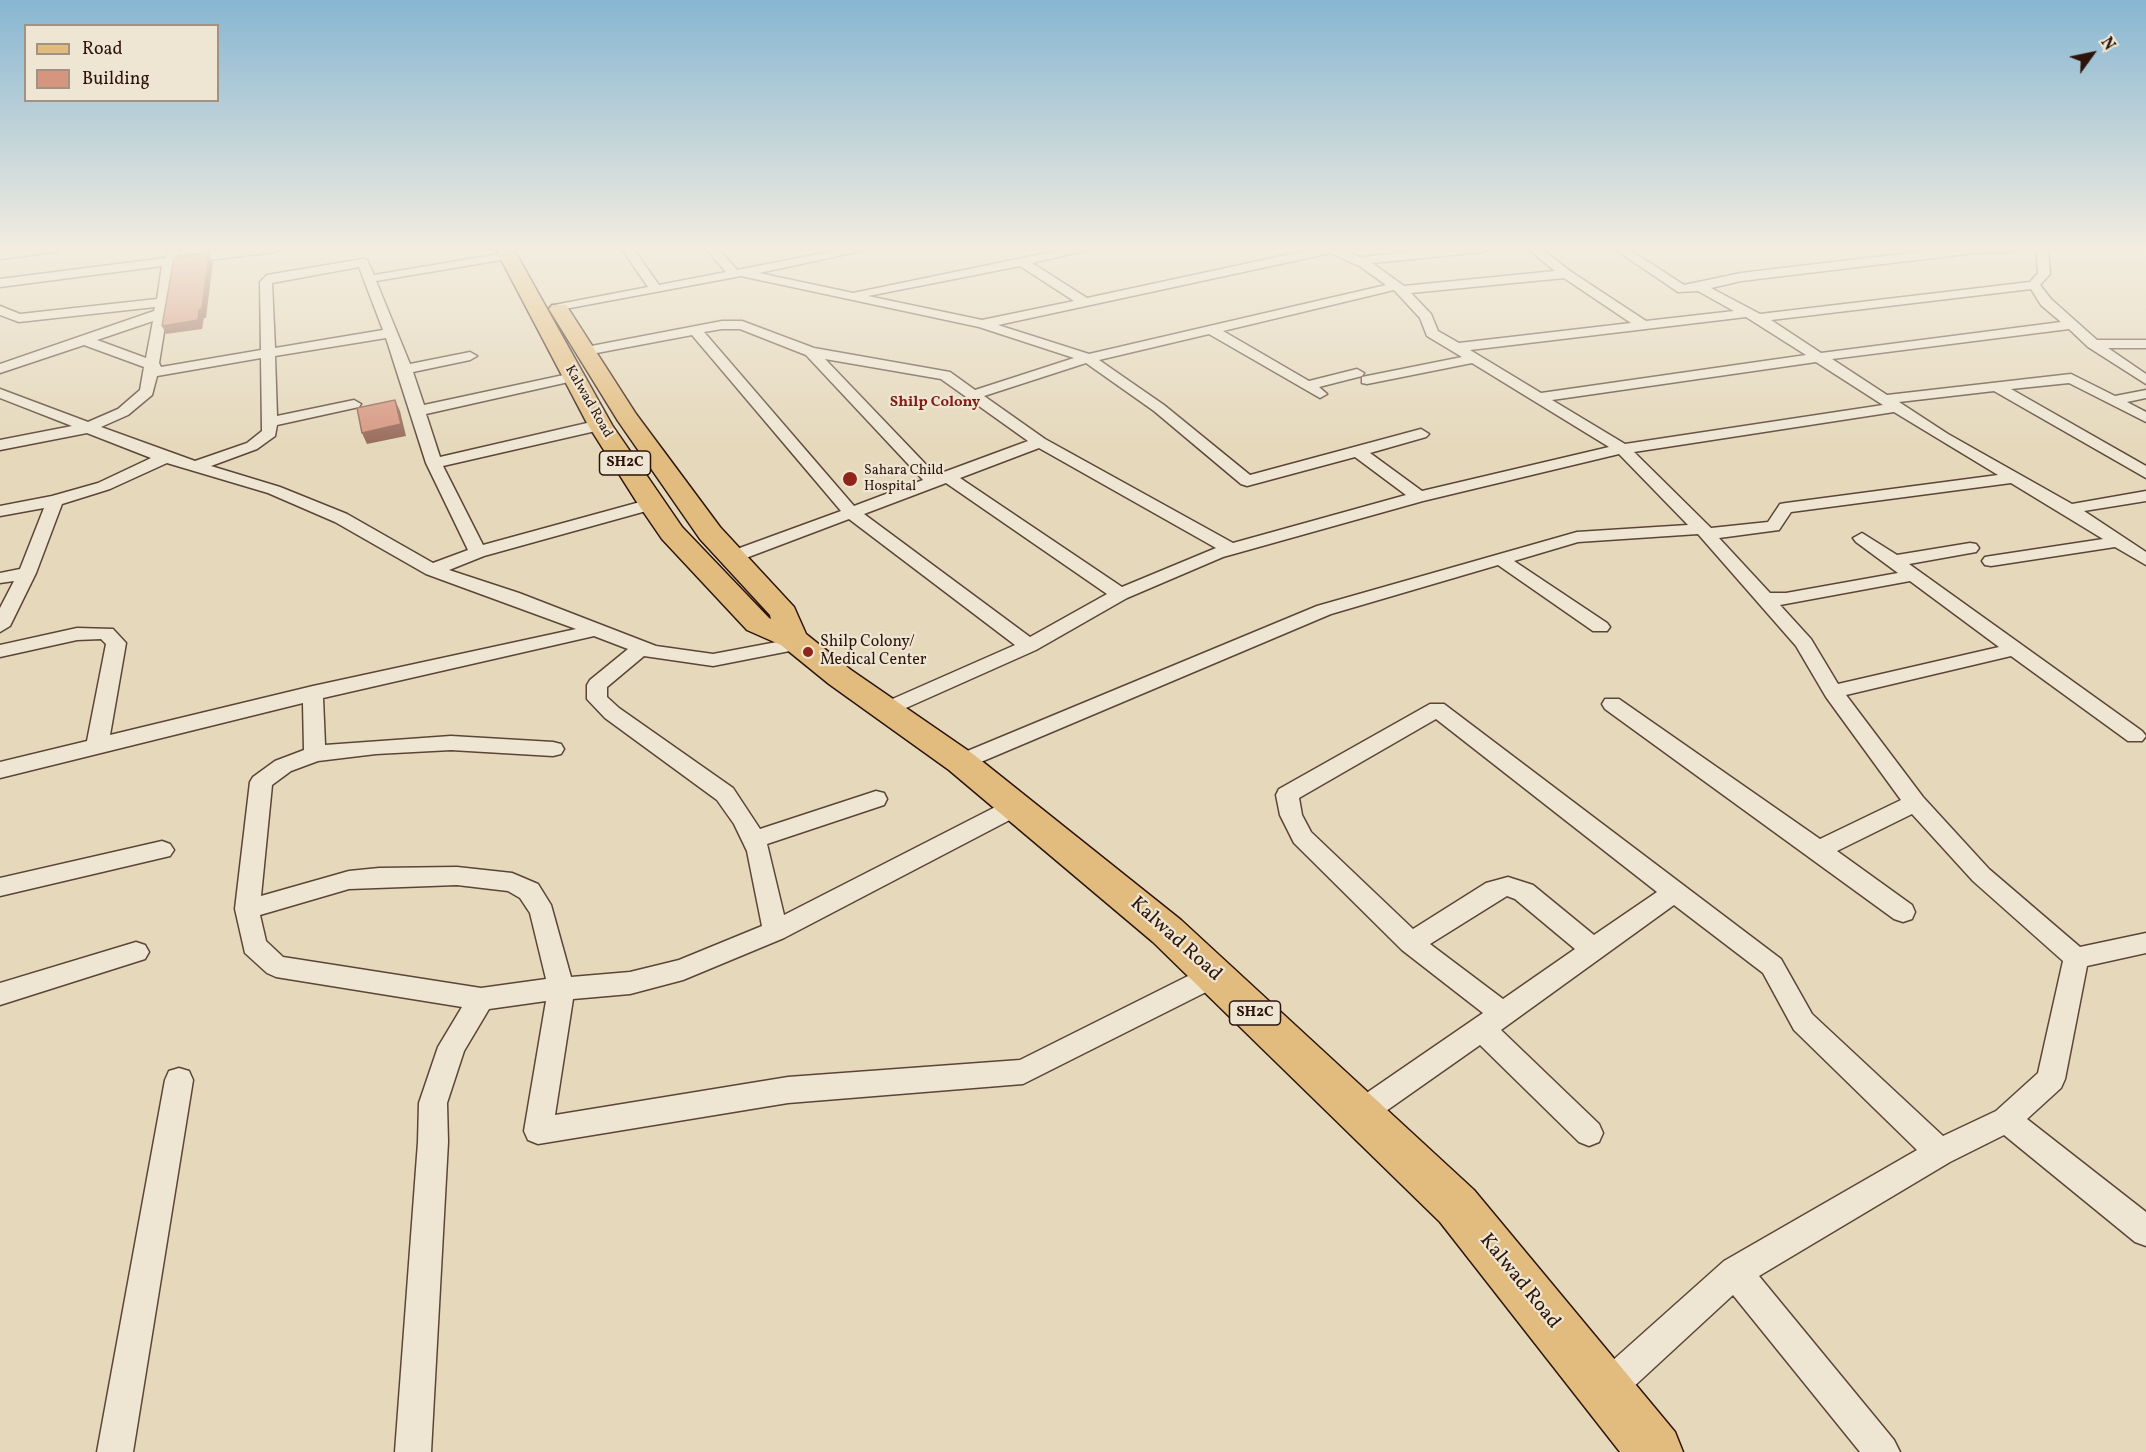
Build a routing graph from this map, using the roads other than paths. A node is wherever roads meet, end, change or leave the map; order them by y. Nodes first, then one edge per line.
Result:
1 (14, 316) edge
2 (48, 316) edge
3 (141, 316) edge
4 (162, 316) edge
5 (266, 316) edge
6 (383, 316) edge
7 (544, 316) edge
8 (564, 316) edge
9 (943, 316) edge
10 (1020, 316) edge
11 (1024, 316) edge
12 (1267, 316) edge
13 (1425, 316) edge
14 (1629, 316) edge
15 (1752, 316) joint
16 (2062, 316) edge
17 (19, 318) junction
18 (982, 324) junction
19 (1642, 324) junction
20 (0, 325) edge
21 (2072, 325) junction
22 (1209, 328) junction
23 (695, 330) junction
24 (390, 333) junction
25 (84, 339) junction
26 (2093, 344) junction
27 (2146, 344) edge
28 (1455, 348) junction
29 (586, 351) junction
30 (811, 352) junction
31 (267, 355) junction
32 (470, 356) dead end
33 (1084, 357) junction
34 (1822, 358) junction
35 (1473, 359) junction
36 (0, 369) edge
37 (153, 369) junction
38 (405, 369) junction
39 (573, 376) junction
40 (2146, 380) edge
41 (1995, 386) junction
42 (0, 393) edge
43 (2146, 394) edge
44 (973, 395) junction
45 (1538, 398) junction
46 (1893, 403) junction
47 (2117, 403) junction
48 (354, 404) dead end
49 (418, 411) junction
50 (2146, 418) edge
51 (271, 422) junction
52 (600, 425) junction
53 (87, 428) junction
54 (1420, 434) dead end
55 (1040, 442) junction
56 (0, 445) edge
57 (1622, 449) junction
58 (1358, 451) junction
59 (166, 457) junction
60 (434, 463) junction
61 (196, 466) junction
62 (2146, 473) edge
63 (2011, 478) junction
64 (941, 479) junction
65 (1419, 496) junction
66 (2146, 496) edge
67 (55, 501) junction
68 (651, 504) junction
69 (2069, 509) junction
70 (0, 511) edge
71 (851, 512) junction
72 (1704, 532) junction
73 (1862, 538) dead end
74 (2117, 542) junction
75 (1970, 548) dead end
76 (1231, 549) junction
77 (478, 552) junction
78 (732, 557) junction
79 (1500, 559) junction
80 (2146, 560) edge
81 (1894, 561) junction
82 (1991, 561) dead end
83 (432, 570) junction
84 (27, 573) junction
85 (1914, 575) junction
86 (0, 578) edge
87 (1120, 594) junction
88 (1763, 599) junction
89 (0, 626) edge
90 (1600, 627) dead end
91 (596, 630) junction
92 (795, 641) junction
93 (1029, 646) junction
94 (641, 648) junction
95 (2015, 649) junction
96 (0, 651) edge
97 (1833, 692) junction
98 (313, 693) junction
99 (1612, 704) dead end
100 (888, 709) junction
101 (2135, 736) dead end
102 (97, 746) junction
103 (553, 749) dead end
104 (315, 754) junction
105 (961, 762) junction
106 (0, 770) edge
107 (876, 799) dead end
108 (1915, 803) junction
109 (1017, 806) junction
110 (753, 840) junction
111 (162, 850) dead end
112 (1819, 850) junction
113 (0, 887) edge
114 (1674, 892) junction
115 (247, 909) junction
116 (1902, 912) dead end
117 (775, 931) junction
118 (1411, 943) junction
119 (2146, 943) edge
120 (1592, 948) junction
121 (136, 952) dead end
122 (2076, 958) junction
123 (1215, 975) junction
124 (561, 989) junction
125 (0, 994) edge
126 (481, 999) junction
127 (1492, 1021) junction
128 (179, 1080) dead end
129 (1359, 1114) junction
130 (2006, 1120) junction
131 (1589, 1134) dead end
132 (1940, 1152) junction
133 (2146, 1231) edge
134 (1735, 1272) junction
135 (1605, 1390) junction
136 (115, 1452) edge
137 (413, 1452) edge
138 (1655, 1452) edge
139 (1882, 1452) edge

1 - 17 street
2 - 17 street
3 - 25 street
4 - 37 street
5 - 31 street
6 - 24 street
7 - 39 main road, Kalwad Road / SH2C
8 - 29 main road, Kalwad Road / SH2C
9 - 18 street
10 - 18 street
11 - 33 street
12 - 22 street
13 - 28 street
14 - 19 street
15 - 19 street
15 - 34 street
16 - 21 street
17 - 20 street
18 - 33 street
19 - 28 street
21 - 26 street
21 - 34 street
22 - 33 street
22 - 35 street
23 - 29 street
23 - 30 street
23 - 71 street
24 - 31 street
24 - 38 street
25 - 36 street
25 - 37 street
26 - 27 street
26 - 40 street
28 - 35 street
29 - 78 main road, Kalwad Road / SH2C
30 - 44 street
30 - 64 street
31 - 37 street
31 - 51 street
32 - 38 street
33 - 44 street
33 - 58 street
34 - 45 street
34 - 46 street
35 - 45 street
37 - 53 street
38 - 49 street
39 - 49 street
39 - 52 main road, Kalwad Road / SH2C
41 - 46 street
41 - 47 street
41 - 62 street
42 - 53 street
43 - 47 street
44 - 55 street
45 - 57 street
46 - 57 street
46 - 63 street
47 - 50 street
48 - 51 street
49 - 60 street
51 - 61 street
52 - 60 street
52 - 68 main road, Kalwad Road / SH2C
53 - 56 street
53 - 59 street
54 - 58 street
55 - 64 street
55 - 76 street
57 - 65 street
57 - 72 street
58 - 65 street
59 - 61 street
59 - 67 street
60 - 77 street
61 - 83 street
63 - 69 street
63 - 72 street
64 - 71 street
64 - 87 street
65 - 76 street
66 - 69 street
67 - 70 street
67 - 84 street
68 - 77 street
68 - 92 main road, Kalwad Road / SH2C
69 - 74 street
71 - 78 street
71 - 93 street
72 - 79 street
72 - 88 street
73 - 81 street
74 - 80 street
74 - 82 street
75 - 81 street
76 - 87 street
77 - 83 street
78 - 92 main road, Kalwad Road / SH2C
79 - 90 street
79 - 105 street
81 - 85 street
83 - 91 street
84 - 86 street
84 - 89 street
85 - 88 street
85 - 95 street
87 - 93 street
88 - 97 street
91 - 94 street
91 - 98 street
92 - 94 street
92 - 100 main road, Kalwad Road / SH2C
93 - 100 street
94 - 110 street
95 - 97 street
95 - 101 street
96 - 102 street
97 - 108 street
98 - 102 street
98 - 104 street
99 - 112 street
100 - 105 main road, Kalwad Road / SH2C
102 - 106 street
103 - 104 street
104 - 115 street
105 - 109 main road, Kalwad Road / SH2C
107 - 110 street
108 - 112 street
108 - 122 street
109 - 117 street
109 - 123 main road, Kalwad Road / SH2C
110 - 117 street
111 - 113 street
112 - 116 street
114 - 118 street
114 - 120 street
114 - 132 street
115 - 124 street
115 - 126 street
117 - 124 street
118 - 120 street
118 - 127 street
119 - 122 street
120 - 127 street
121 - 125 street
122 - 130 street
123 - 124 street
123 - 129 main road, Kalwad Road / SH2C
124 - 126 street
126 - 137 street
127 - 129 street
127 - 131 street
128 - 136 street
129 - 135 main road, Kalwad Road / SH2C
130 - 132 street
130 - 133 street
132 - 134 street
134 - 135 street
134 - 139 street
135 - 138 main road, Kalwad Road / SH2C

